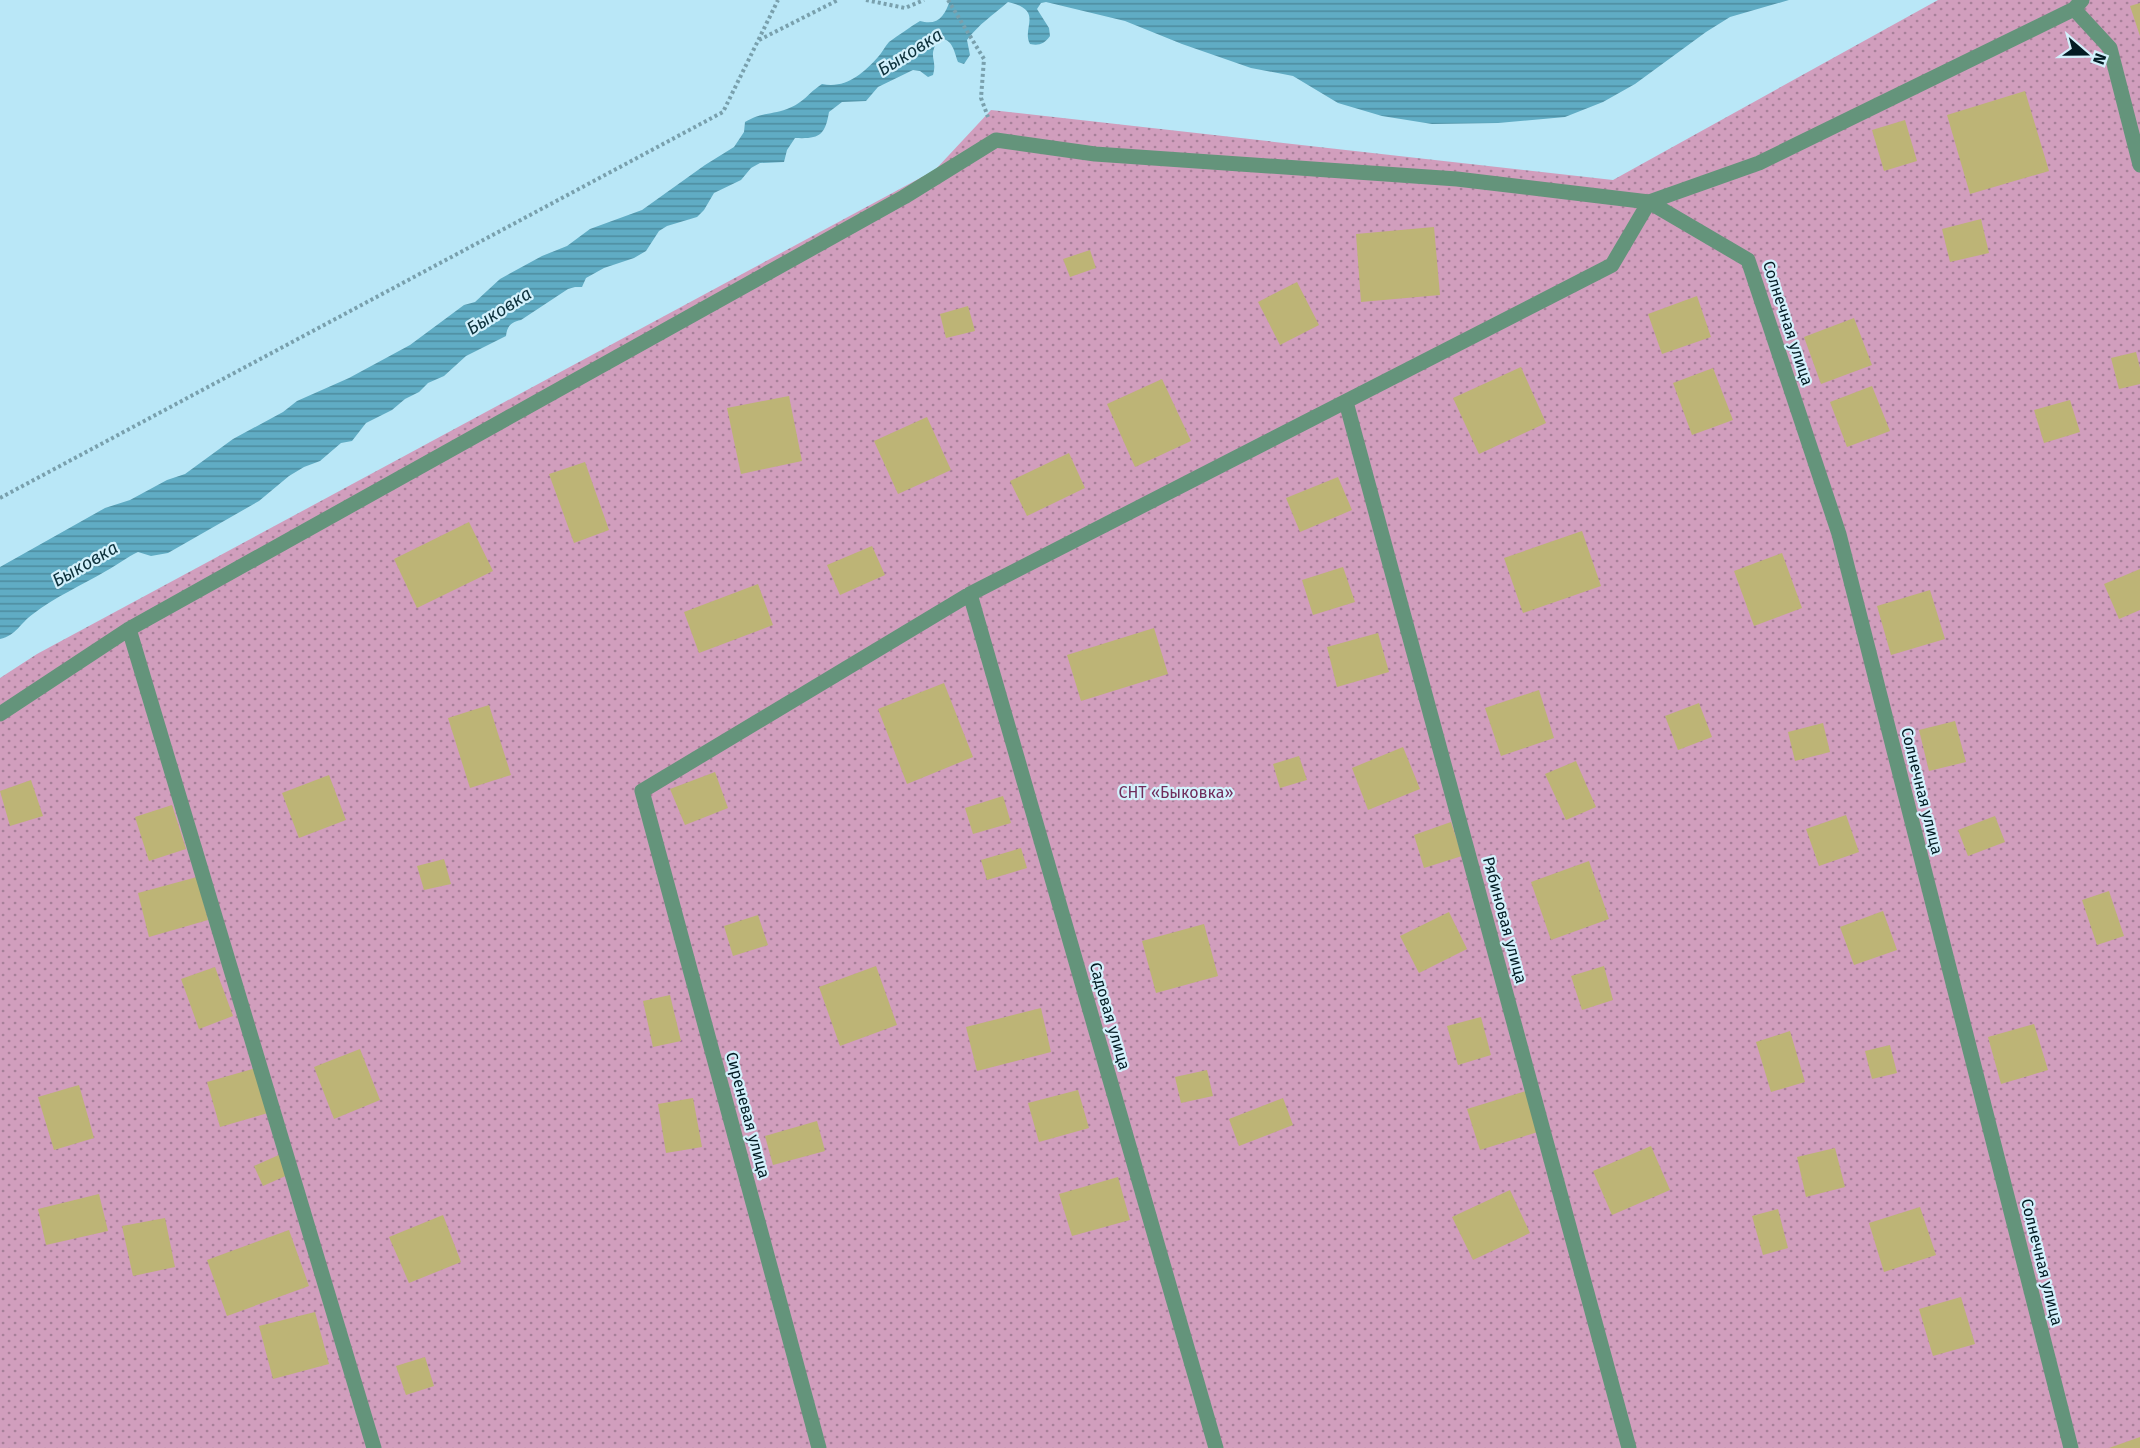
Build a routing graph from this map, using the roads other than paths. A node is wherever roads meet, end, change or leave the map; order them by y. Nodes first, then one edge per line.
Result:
1 (2078, 4) edge
2 (2140, 165) edge
3 (1649, 202) junction
4 (1346, 402) junction
5 (970, 594) junction
6 (129, 629) junction
7 (0, 714) edge
8 (374, 1448) edge
9 (819, 1448) edge
10 (1215, 1448) edge
11 (1629, 1448) edge
12 (2071, 1448) edge

1 - 2 street
1 - 3 street
3 - 4 street
3 - 6 street
3 - 12 street, Солнечная улица
4 - 5 street
4 - 11 street, Рябиновая улица
5 - 9 street, Сиреневая улица
5 - 10 street, Садовая улица
6 - 7 street
6 - 8 street

